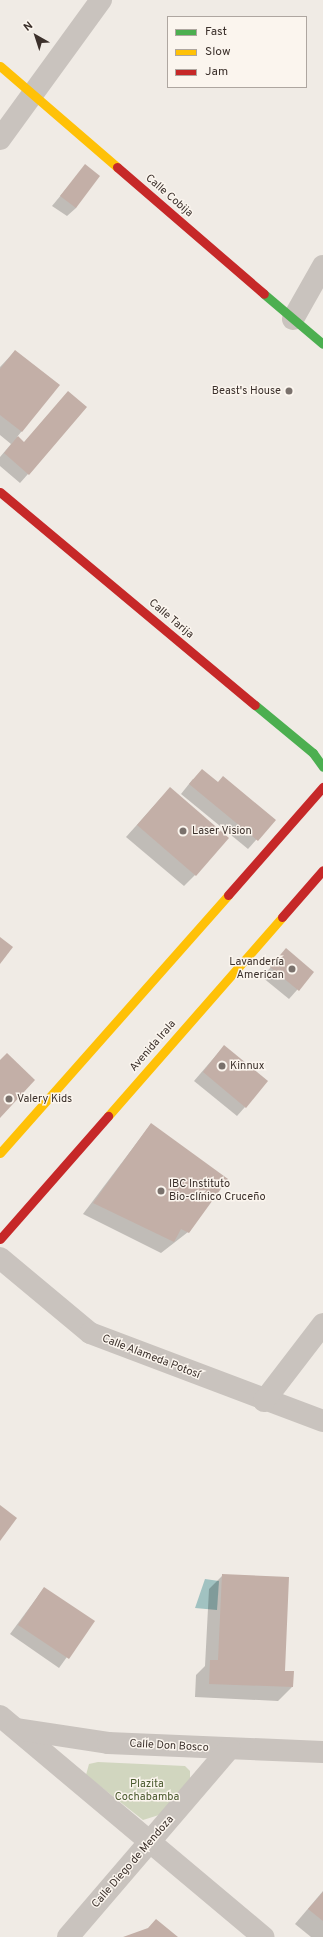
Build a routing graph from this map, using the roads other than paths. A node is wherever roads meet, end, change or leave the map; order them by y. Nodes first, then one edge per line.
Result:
1 (101, 0) edge
2 (0, 66) edge
3 (33, 93) junction
4 (0, 139) edge
5 (323, 266) edge
6 (293, 319) junction
7 (323, 344) edge
8 (0, 492) edge
9 (323, 767) edge
10 (323, 787) edge
11 (323, 870) edge
12 (0, 1152) edge
13 (0, 1239) edge
14 (0, 1258) edge
15 (323, 1324) edge
16 (264, 1401) junction
17 (323, 1421) edge
18 (8, 1722) edge
19 (229, 1749) junction
20 (323, 1752) edge
21 (150, 1844) junction
22 (68, 1937) edge
23 (263, 1937) edge

1 - 3 street
2 - 3 main road, Calle Cobija
3 - 4 street
3 - 6 main road, Calle Cobija
5 - 6 street
6 - 7 main road, Calle Cobija
8 - 9 main road, Calle Tarija
10 - 12 main road
11 - 13 main road, Avenida Irala
14 - 16 street, Calle Alameda Potosí
15 - 16 street
16 - 17 street, Calle Alameda Potosí
18 - 19 street, Calle Don Bosco
18 - 21 street
19 - 20 street, Calle Don Bosco
19 - 21 street, Calle Diego de Mendoza
21 - 22 street, Calle Diego de Mendoza
21 - 23 street

